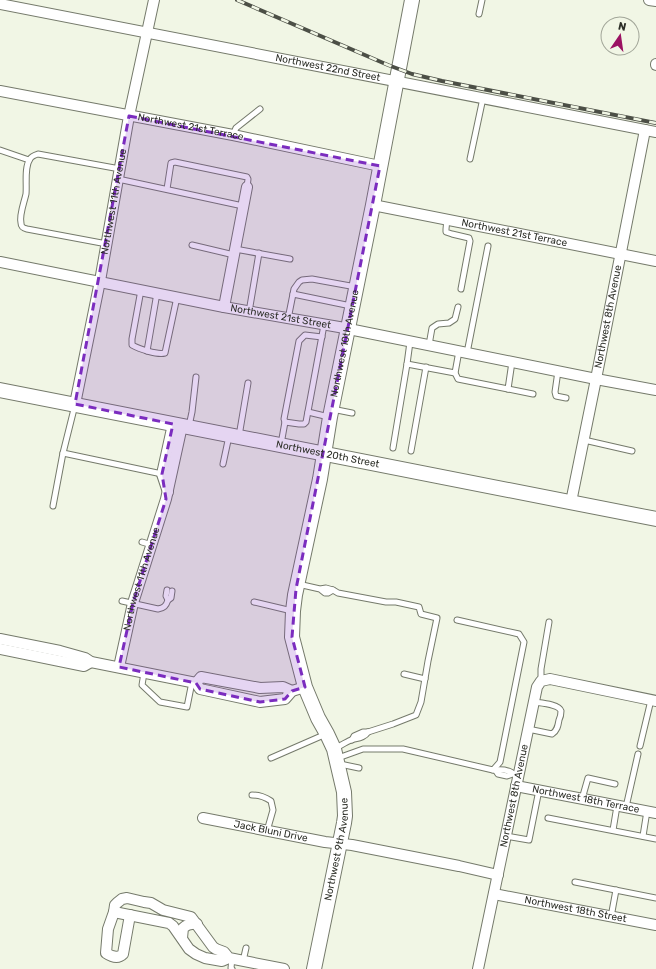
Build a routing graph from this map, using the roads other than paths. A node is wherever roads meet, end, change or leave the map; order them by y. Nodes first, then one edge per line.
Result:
1 (154, 0) edge
2 (412, 0) edge
3 (482, 0) edge
4 (648, 0) edge
5 (656, 2) edge
6 (0, 4) edge
7 (479, 14) dead end
8 (147, 32) junction
9 (396, 81) junction
10 (0, 91) edge
11 (483, 98) junction
12 (260, 109) dead end
13 (130, 116) junction
14 (645, 130) junction
15 (656, 132) edge
16 (233, 135) junction
17 (0, 150) edge
18 (470, 159) dead end
19 (29, 160) junction
20 (380, 166) junction
21 (119, 174) junction
22 (247, 187) joint
23 (167, 189) junction
24 (372, 205) junction
25 (243, 206) junction
26 (447, 219) junction
27 (107, 244) junction
28 (192, 245) dead end
29 (488, 246) dead end
30 (234, 252) junction
31 (259, 253) junction
32 (621, 254) junction
33 (290, 259) dead end
34 (656, 260) edge
35 (0, 262) edge
36 (100, 281) junction
37 (356, 287) junction
38 (461, 289) dead end
39 (141, 290) junction
40 (157, 293) junction
41 (293, 294) junction
42 (177, 297) junction
43 (224, 307) junction
44 (352, 307) junction
45 (458, 307) dead end
46 (249, 312) junction
47 (288, 319) junction
48 (324, 325) junction
49 (347, 329) junction
50 (322, 337) junction
51 (410, 342) junction
52 (429, 345) junction
53 (147, 351) junction
54 (463, 352) junction
55 (512, 362) junction
56 (407, 364) junction
57 (426, 367) junction
58 (558, 371) junction
59 (455, 372) junction
60 (196, 377) dead end
61 (596, 379) junction
62 (248, 383) dead end
63 (508, 389) junction
64 (0, 390) edge
65 (656, 390) edge
66 (533, 394) dead end
67 (566, 398) dead end
68 (75, 404) junction
69 (308, 412) junction
70 (330, 413) junction
71 (352, 413) dead end
72 (286, 422) junction
73 (181, 426) junction
74 (234, 436) junction
75 (584, 440) junction
76 (281, 445) junction
77 (393, 448) dead end
78 (411, 451) dead end
79 (632, 451) dead end
80 (63, 453) junction
81 (324, 454) junction
82 (223, 464) dead end
83 (162, 474) junction
84 (168, 492) junction
85 (571, 502) junction
86 (53, 506) dead end
87 (656, 519) edge
88 (142, 542) dead end
89 (152, 545) junction
90 (297, 584) junction
91 (170, 590) dead end
92 (122, 601) dead end
93 (254, 602) dead end
94 (134, 603) junction
95 (293, 611) junction
96 (457, 620) dead end
97 (549, 622) dead end
98 (0, 639) edge
99 (0, 649) edge
100 (91, 662) junction
101 (119, 667) junction
102 (144, 673) junction
103 (404, 674) dead end
104 (425, 679) junction
105 (541, 681) junction
106 (194, 682) junction
107 (299, 689) junction
108 (654, 700) edge
109 (534, 702) junction
110 (528, 729) junction
111 (327, 734) junction
112 (640, 746) dead end
113 (638, 754) dead end
114 (335, 757) junction
115 (271, 758) dead end
116 (359, 768) dead end
117 (495, 770) junction
118 (516, 779) junction
119 (615, 784) dead end
120 (539, 790) junction
121 (252, 795) dead end
122 (582, 799) junction
123 (622, 806) junction
124 (651, 812) edge
125 (203, 818) dead end
126 (548, 818) dead end
127 (613, 830) junction
128 (266, 831) junction
129 (506, 836) junction
130 (643, 836) junction
131 (656, 839) edge
132 (340, 844) junction
133 (498, 875) junction
134 (575, 882) dead end
135 (616, 890) junction
136 (494, 894) junction
137 (656, 898) edge
138 (114, 912) junction
139 (130, 915) junction
140 (611, 917) junction
141 (197, 924) junction
142 (656, 925) edge
143 (182, 938) junction
144 (246, 948) dead end
145 (231, 958) junction
146 (243, 961) junction
147 (232, 969) edge
148 (284, 969) edge
149 (314, 969) edge
150 (478, 969) edge

1 - 8 street, Northwest 11th Avenue
2 - 9 street, Northwest 10th Avenue
3 - 7 lane
4 - 5 street
6 - 8 street, Northwest 22nd Street
8 - 9 street, Northwest 22nd Street
8 - 13 street, Northwest 11th Avenue
9 - 11 street, Northwest 22nd Street
9 - 20 street, Northwest 10th Avenue
10 - 13 street, Northwest 21st Terrace
11 - 14 street, Northwest 22nd Street
11 - 18 lane
12 - 16 lane
13 - 16 street, Northwest 21st Terrace
13 - 21 street, Northwest 11th Avenue
14 - 15 street, Northwest 22nd Street
14 - 32 street, Northwest 8th Avenue
16 - 20 street, Northwest 21st Terrace
17 - 19 lane
19 - 21 lane
19 - 27 lane
20 - 24 street, Northwest 10th Avenue
21 - 23 lane
21 - 27 street, Northwest 11th Avenue
22 - 23 lane
22 - 25 street
23 - 25 lane
24 - 26 street, Northwest 21st Terrace
24 - 37 street, Northwest 10th Avenue
25 - 30 street
26 - 32 street, Northwest 21st Terrace
26 - 38 lane
27 - 36 street, Northwest 11th Avenue
28 - 30 lane
29 - 54 lane
30 - 31 lane
30 - 43 street
31 - 33 lane
31 - 46 lane
32 - 34 street, Northwest 21st Terrace
32 - 61 street, Northwest 8th Avenue
35 - 36 street, Northwest 21st Street
36 - 39 street, Northwest 21st Street
36 - 68 street, Northwest 11th Avenue
37 - 41 lane
37 - 44 street, Northwest 10th Avenue
39 - 40 street, Northwest 21st Street
39 - 53 lane
40 - 42 street, Northwest 21st Street
40 - 53 lane
41 - 44 lane
41 - 47 lane
42 - 43 street, Northwest 21st Street
42 - 53 lane
43 - 46 street, Northwest 21st Street
44 - 49 street, Northwest 10th Avenue
45 - 52 lane
46 - 47 street, Northwest 21st Street
47 - 48 street, Northwest 21st Street
48 - 49 street, Northwest 21st Street
48 - 50 lane
49 - 51 street, Northwest 21st Street
49 - 70 street, Northwest 10th Avenue
50 - 69 lane
50 - 72 lane
51 - 52 street, Northwest 21st Street
51 - 56 lane
52 - 54 street, Northwest 21st Street
54 - 55 street, Northwest 21st Street
54 - 59 lane
55 - 58 street, Northwest 21st Street
55 - 63 lane
56 - 57 lane
56 - 77 lane
57 - 59 lane
57 - 78 lane
58 - 61 street, Northwest 21st Street
58 - 67 lane
59 - 63 lane
60 - 73 lane
61 - 65 street, Northwest 21st Street
61 - 75 street, Northwest 8th Avenue
62 - 74 lane
63 - 66 lane
64 - 68 street, Northwest 20th Street
68 - 73 street, Northwest 20th Street
68 - 80 lane
69 - 70 lane
69 - 72 lane
70 - 71 lane
70 - 81 street, Northwest 10th Avenue
72 - 76 lane
73 - 74 street, Northwest 20th Street
73 - 83 street
73 - 84 street, Northwest 11th Avenue
74 - 76 street, Northwest 20th Street
74 - 82 lane
75 - 79 lane
75 - 85 street, Northwest 8th Avenue
76 - 81 street, Northwest 20th Street
80 - 83 lane
80 - 86 lane
81 - 85 street, Northwest 20th Street
81 - 90 street, Northwest 10th Avenue
83 - 84 street
84 - 89 street, Northwest 11th Avenue
85 - 87 street, Northwest 20th Street
88 - 89 lane
89 - 94 street, Northwest 11th Avenue
90 - 95 street, Northwest 10th Avenue
90 - 104 lane
91 - 94 lane
92 - 94 lane
93 - 95 lane
94 - 101 street, Northwest 11th Avenue
95 - 107 street, Northwest 10th Avenue
96 - 117 lane
97 - 105 lane, Northwest 8th Avenue
98 - 100 street
99 - 100 street
100 - 101 street
101 - 102 street
102 - 106 street
102 - 106 lane
103 - 104 lane
104 - 114 lane
105 - 108 street
105 - 109 street, Northwest 8th Avenue
106 - 107 street
106 - 107 street
107 - 111 street, Northwest 9th Avenue
108 - 112 lane
109 - 110 street, Northwest 8th Avenue
109 - 110 lane
110 - 118 street, Northwest 8th Avenue
111 - 114 street, Northwest 9th Avenue
111 - 115 lane
113 - 123 lane
114 - 116 lane
114 - 117 lane
114 - 132 street, Northwest 9th Avenue
117 - 118 lane
118 - 120 street, Northwest 18th Terrace
118 - 129 street, Northwest 8th Avenue
119 - 122 lane
120 - 122 street, Northwest 18th Terrace
120 - 129 lane
121 - 128 lane
122 - 123 street, Northwest 18th Terrace
123 - 124 street, Northwest 18th Terrace
123 - 127 lane
124 - 130 lane
125 - 128 street, Jack Bluni Drive
126 - 127 lane
127 - 130 lane
128 - 132 street, Jack Bluni Drive
129 - 133 street, Northwest 8th Avenue
130 - 131 lane
132 - 133 street
132 - 149 street, Northwest 9th Avenue
133 - 136 street, Northwest 8th Avenue
134 - 135 lane
135 - 137 lane
135 - 140 lane
136 - 140 street, Northwest 18th Street
136 - 150 street, Northwest 8th Avenue
138 - 139 street
138 - 139 street
138 - 141 street
139 - 143 street
140 - 142 street, Northwest 18th Street
141 - 143 street
141 - 145 street
143 - 145 street
144 - 146 lane
145 - 146 street
145 - 147 lane
146 - 148 street

